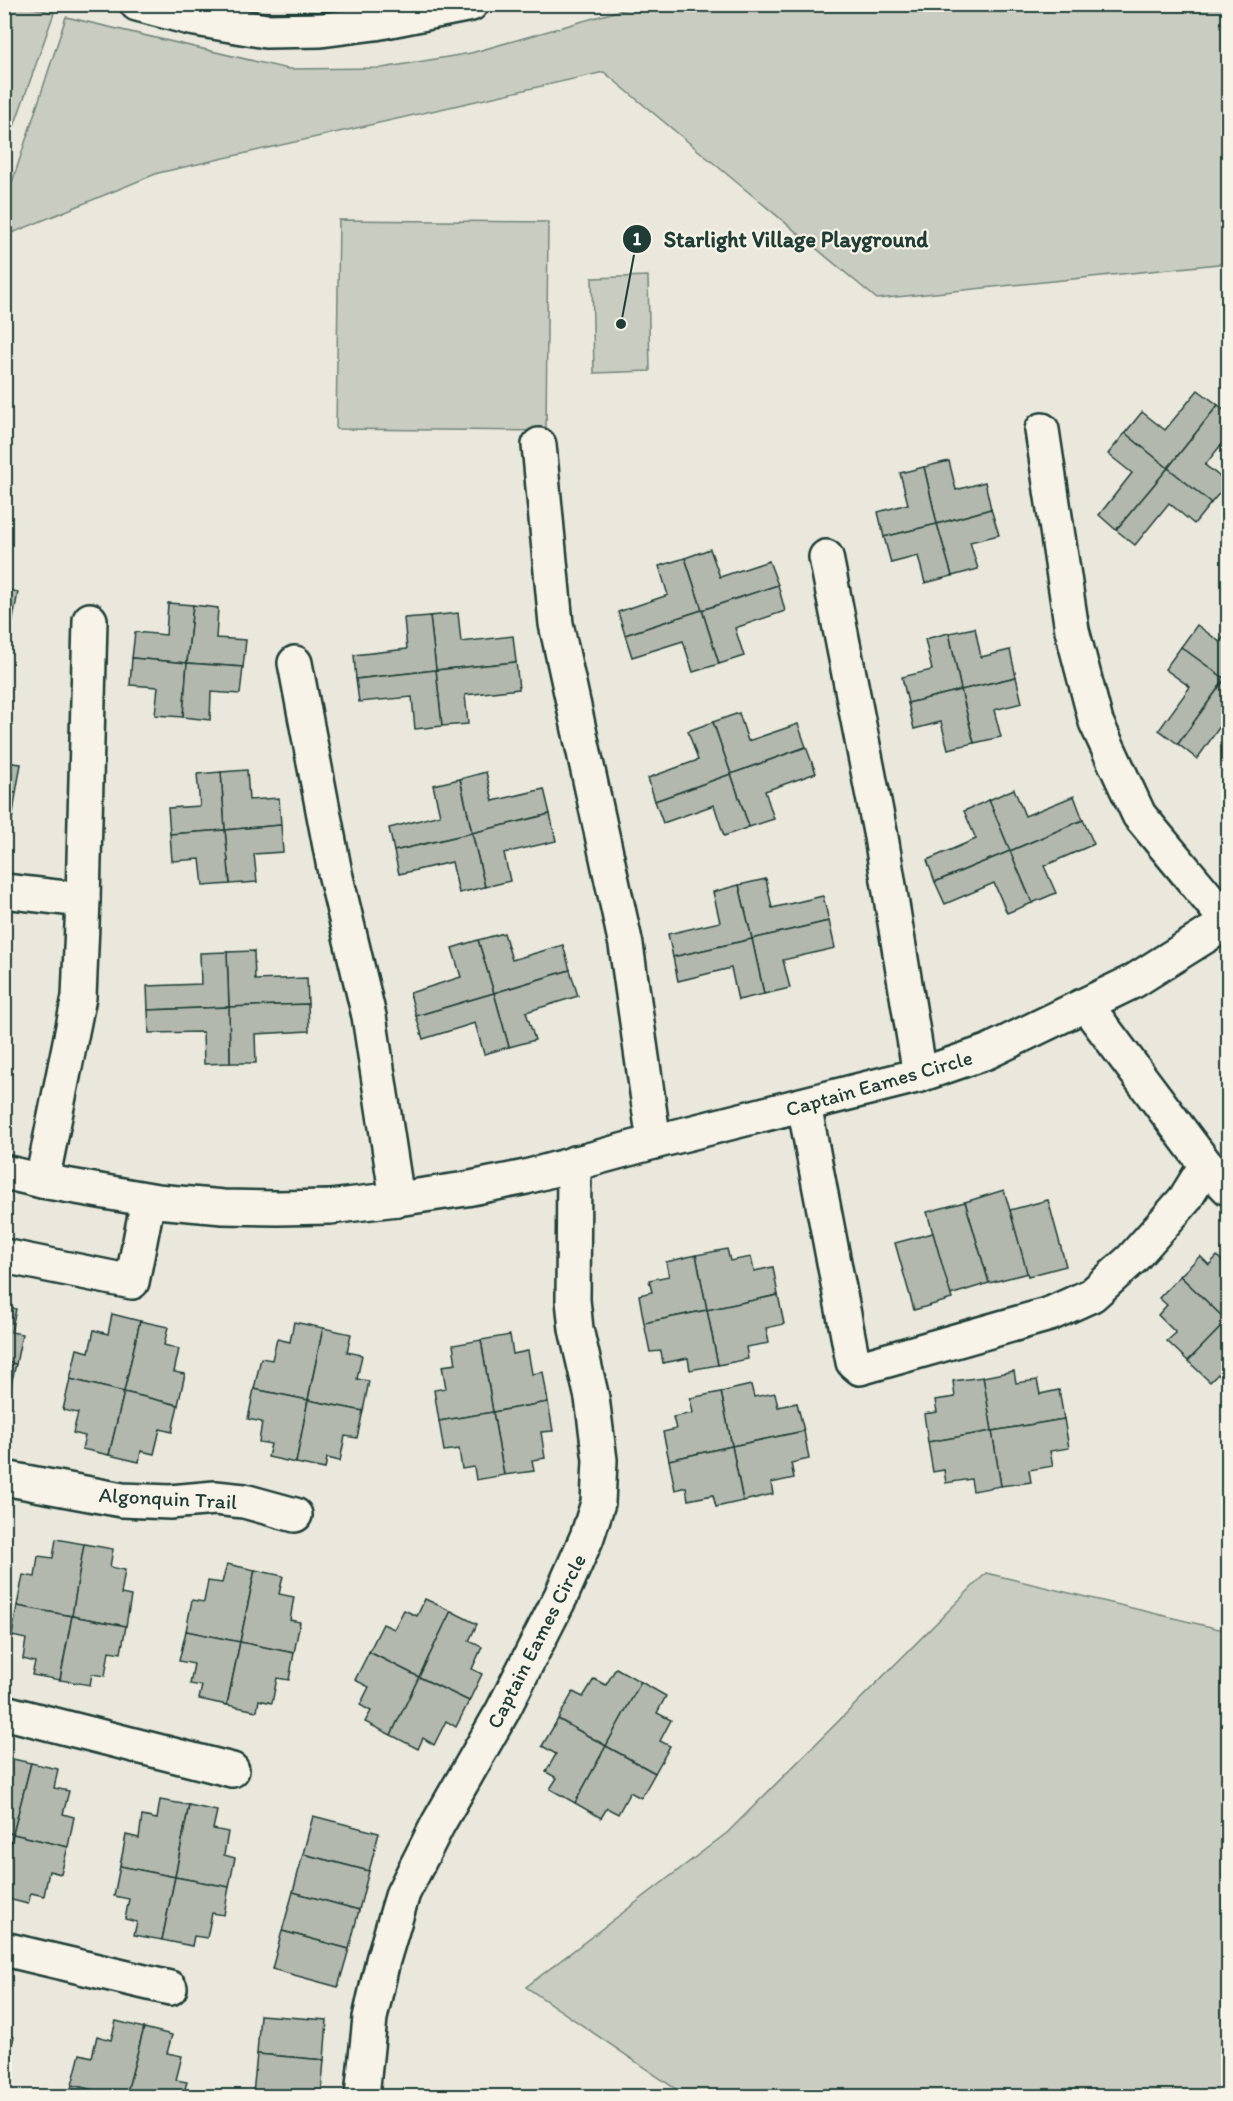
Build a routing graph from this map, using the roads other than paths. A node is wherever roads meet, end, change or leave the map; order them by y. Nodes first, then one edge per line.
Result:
1 (137, 4) edge
2 (471, 4) edge
3 (1042, 430) dead end
4 (539, 445) dead end
5 (826, 557) dead end
6 (90, 620) dead end
7 (295, 663) dead end
8 (4, 891) edge
9 (83, 900) junction
10 (1228, 922) edge
11 (1086, 1005) junction
12 (920, 1075) junction
13 (804, 1105) junction
14 (654, 1142) junction
15 (574, 1163) junction
16 (1206, 1165) junction
17 (4, 1172) edge
18 (42, 1181) junction
19 (1228, 1188) edge
20 (397, 1199) junction
21 (148, 1200) junction
22 (4, 1256) edge
23 (4, 1478) edge
24 (295, 1515) dead end
25 (4, 1712) edge
26 (232, 1770) dead end
27 (4, 1949) edge
28 (170, 1988) dead end
29 (362, 2097) edge

1 - 2 street
3 - 10 street
4 - 14 street
5 - 12 street
6 - 9 street
7 - 20 street
8 - 9 street
9 - 18 street
10 - 11 street, Captain Eames Circle
11 - 12 street, Captain Eames Circle
11 - 16 street
12 - 13 street, Captain Eames Circle
13 - 14 street, Captain Eames Circle
13 - 16 street
14 - 15 street, Captain Eames Circle
15 - 20 street, Captain Eames Circle
15 - 29 street, Captain Eames Circle
16 - 19 street
17 - 18 street, Captain Eames Circle
18 - 21 street, Captain Eames Circle
20 - 21 street, Captain Eames Circle
21 - 22 street
23 - 24 street, Algonquin Trail
25 - 26 street
27 - 28 street

